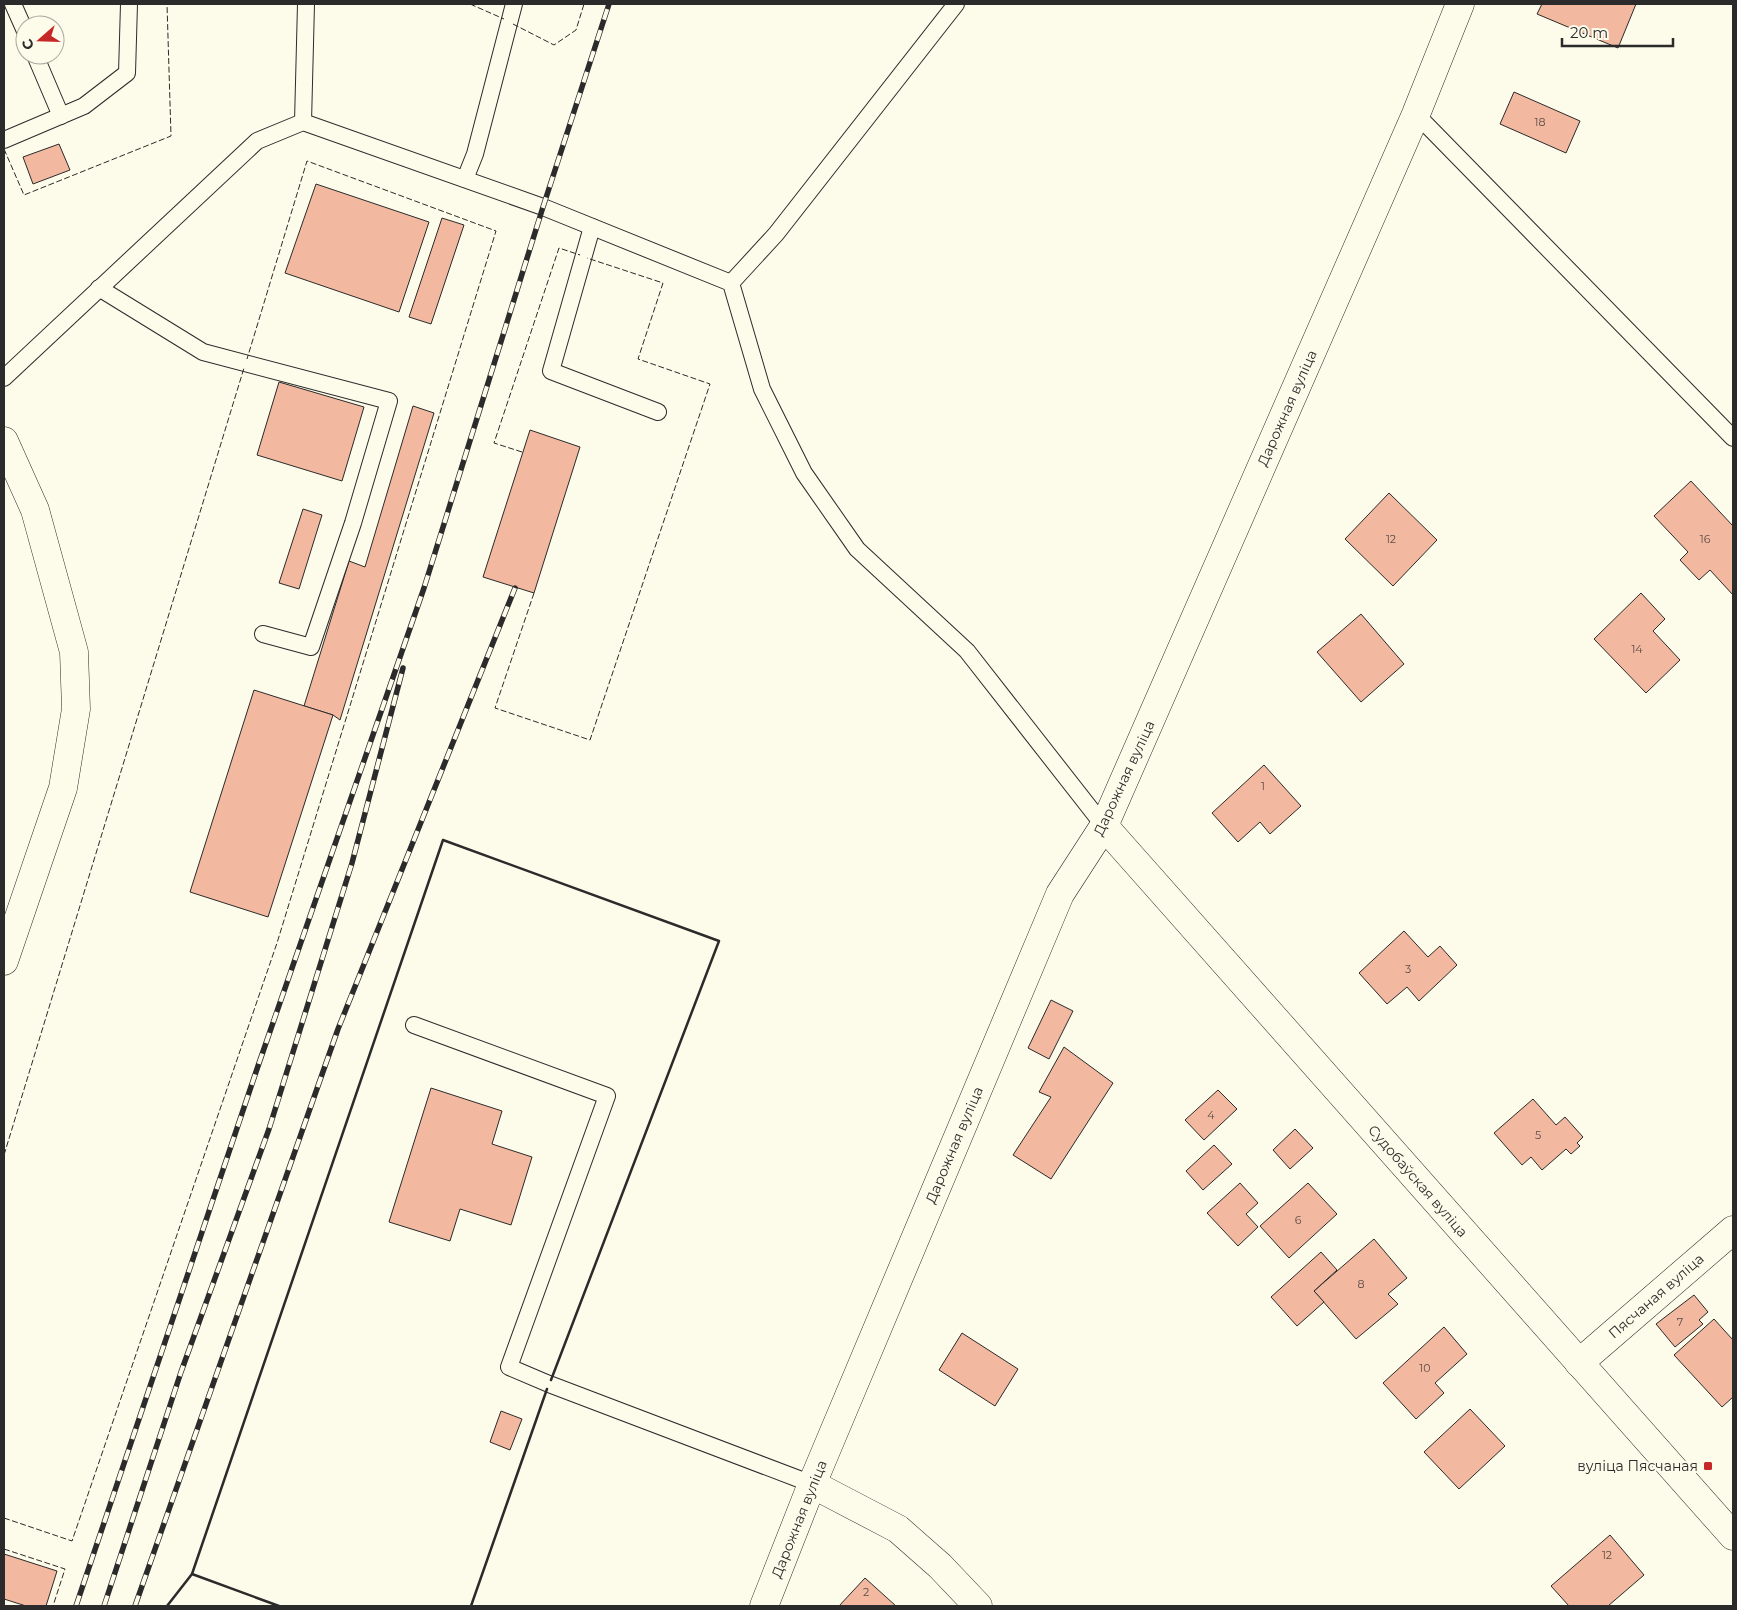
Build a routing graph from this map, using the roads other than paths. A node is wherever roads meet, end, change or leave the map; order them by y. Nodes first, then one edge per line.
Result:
1 (129, 4) edge
2 (306, 4) edge
3 (514, 4) edge
4 (956, 4) edge
5 (1460, 4) edge
6 (39, 65) edge
7 (1416, 114) junction
8 (61, 116) junction
9 (303, 122) junction
10 (4, 140) edge
11 (465, 179) junction
12 (592, 227) junction
13 (731, 283) junction
14 (99, 288) junction
15 (4, 378) edge
16 (658, 412) dead end
17 (1733, 438) edge
18 (4, 441) edge
19 (263, 634) dead end
20 (1104, 826) junction
21 (4, 961) edge
22 (414, 1025) dead end
23 (1733, 1230) edge
24 (1579, 1363) junction
25 (812, 1484) junction
26 (1733, 1536) edge
27 (764, 1606) edge
28 (978, 1606) edge

1 - 8 lane
2 - 9 lane
3 - 11 lane
4 - 13 lane
5 - 7 street, Дарожная вуліца
6 - 8 lane
7 - 17 lane
7 - 20 street, Дарожная вуліца
8 - 10 lane
9 - 11 lane
9 - 14 lane
11 - 12 lane
12 - 13 lane
12 - 16 lane
13 - 20 lane
14 - 15 lane
14 - 19 lane
18 - 21 street
20 - 24 street, Судобаўская вуліца
20 - 25 street, Дарожная вуліца
22 - 25 lane
23 - 24 street, Пясчаная вуліца
24 - 26 street, Судобаўская вуліца
25 - 27 street, Дарожная вуліца
25 - 28 street

